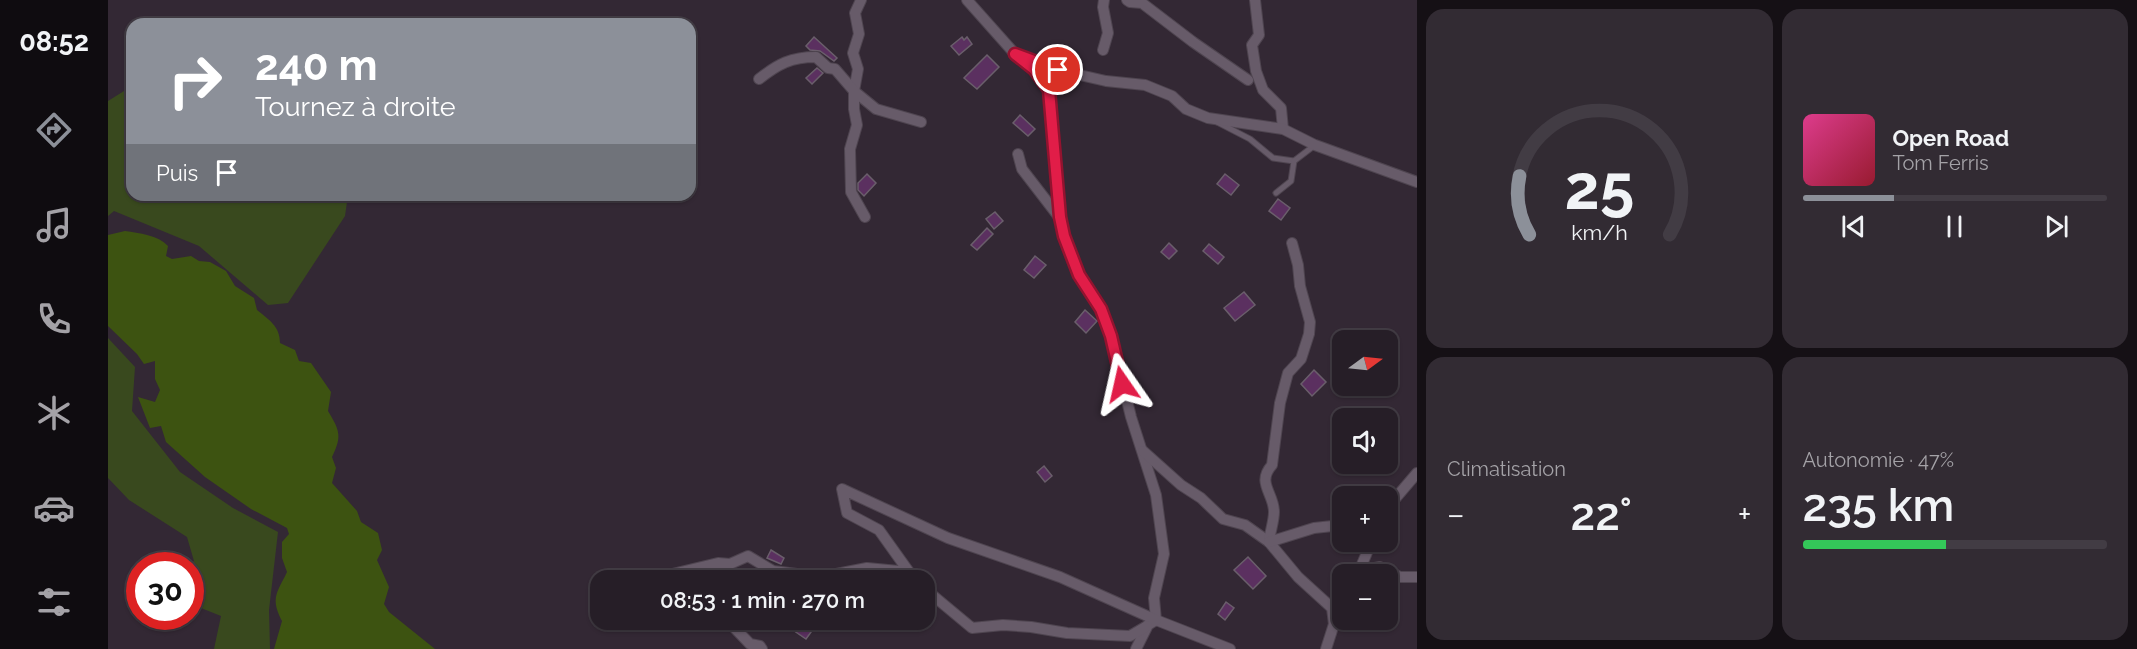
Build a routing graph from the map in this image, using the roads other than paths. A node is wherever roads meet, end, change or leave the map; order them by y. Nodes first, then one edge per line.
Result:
1 (861, 0) edge
2 (966, 0) edge
3 (1104, 0) edge
4 (1127, 0) edge
5 (1255, 0) edge
6 (1103, 50) dead end
7 (1015, 54) junction
8 (759, 79) dead end
9 (1248, 80) dead end
10 (854, 91) junction
11 (1208, 118) junction
12 (921, 122) dead end
13 (1283, 129) junction
14 (1316, 145) junction
15 (1018, 154) dead end
16 (1294, 161) junction
17 (1415, 180) edge
18 (1276, 193) dead end
19 (865, 217) dead end
20 (1060, 217) junction
21 (1292, 243) dead end
22 (1143, 451) junction
23 (1417, 473) edge
24 (1398, 495) edge
25 (1332, 526) edge
26 (1269, 542) junction
27 (689, 570) edge
28 (771, 570) edge
29 (857, 570) edge
30 (878, 570) edge
31 (909, 570) edge
32 (1398, 576) edge
33 (1417, 577) edge
34 (935, 597) edge
35 (1332, 608) edge
36 (1152, 623) junction
37 (737, 630) edge
38 (1332, 630) edge
39 (762, 649) edge
40 (1136, 649) edge
41 (1230, 649) edge
42 (1326, 649) edge

1 - 10 street
2 - 7 street
3 - 6 street
4 - 9 street
5 - 13 street
7 - 11 street
7 - 20 street
8 - 10 street
10 - 12 street
10 - 19 street
11 - 13 street
11 - 16 lane
13 - 14 street
14 - 16 lane
14 - 17 street
15 - 20 street
16 - 18 lane
20 - 22 street
21 - 26 street
22 - 26 street
22 - 36 street
23 - 24 street
25 - 26 street
26 - 35 street
27 - 28 street
29 - 30 street
31 - 36 street
32 - 33 street
34 - 36 street
36 - 40 street
36 - 41 street
37 - 39 street
38 - 42 street

